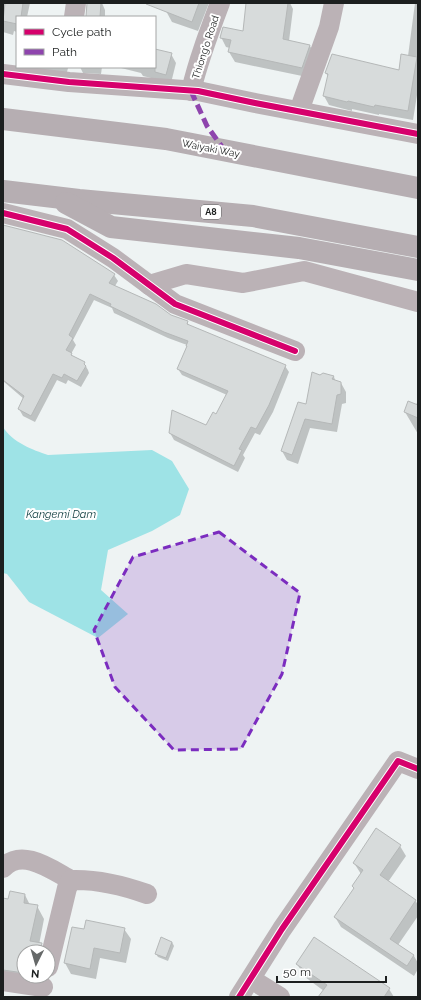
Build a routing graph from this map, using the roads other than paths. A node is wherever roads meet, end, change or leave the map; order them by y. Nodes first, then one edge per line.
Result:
1 (76, 3) edge
2 (220, 3) edge
3 (334, 3) edge
4 (74, 16) edge
5 (3, 74) edge
6 (70, 75) edge
7 (192, 91) junction
8 (300, 111) junction
9 (3, 119) edge
10 (417, 134) edge
11 (416, 185) edge
12 (3, 191) edge
13 (56, 198) junction
14 (3, 213) edge
15 (418, 247) edge
16 (418, 270) edge
17 (148, 285) junction
18 (418, 302) edge
19 (295, 351) dead end
20 (418, 769) edge
21 (3, 868) edge
22 (72, 880) junction
23 (147, 894) dead end
24 (54, 944) edge
25 (250, 978) junction
26 (3, 981) edge
27 (43, 987) edge
28 (239, 997) edge
29 (280, 997) edge

1 - 4 street
2 - 7 street, Thiong'o Road
3 - 8 street
5 - 6 street
6 - 7 street
7 - 8 street
8 - 10 street
9 - 11 highway, Waiyaki Way
12 - 13 highway, A8
13 - 15 highway, A8
13 - 16 highway
14 - 17 street
17 - 18 street
17 - 19 street
20 - 25 street
21 - 22 street
22 - 23 street
22 - 24 street
25 - 28 street
25 - 29 street
26 - 27 street

